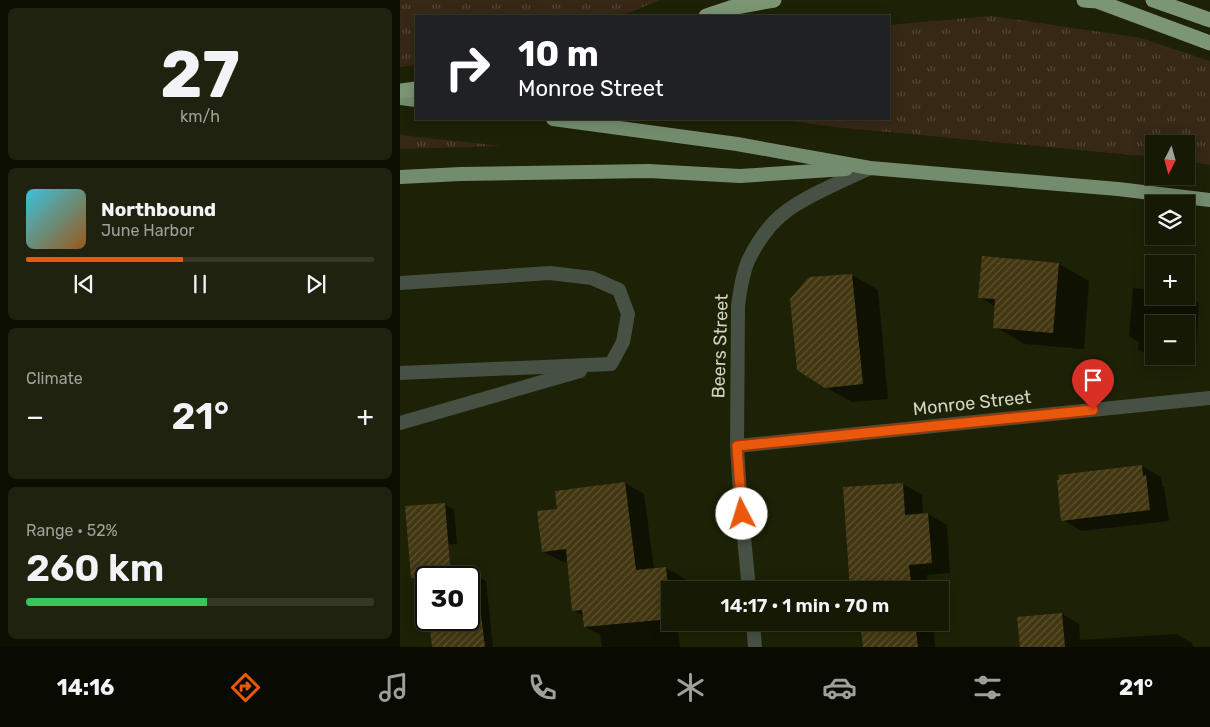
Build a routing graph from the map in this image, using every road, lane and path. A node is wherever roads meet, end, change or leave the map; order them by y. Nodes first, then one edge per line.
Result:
1 (774, 0) edge
2 (1084, 0) edge
3 (1153, 0) edge
4 (709, 15) edge
5 (1210, 20) edge
6 (1210, 42) edge
7 (415, 89) edge
8 (400, 91) edge
9 (400, 98) edge
10 (415, 100) edge
11 (560, 120) edge
12 (870, 168) junction
13 (400, 177) edge
14 (1210, 200) edge
15 (400, 283) edge
16 (604, 364) junction
17 (400, 374) edge
18 (1210, 398) edge
19 (400, 423) edge
20 (737, 446) junction
21 (748, 581) edge
22 (754, 631) edge
23 (755, 647) edge

1 - 4 highway
2 - 6 highway
3 - 5 highway
7 - 8 highway
9 - 10 highway
11 - 12 highway
12 - 13 highway
12 - 14 highway
12 - 20 street, Beers Street
15 - 16 street
16 - 17 street
16 - 19 street
18 - 20 street, Monroe Street
20 - 21 street, Beers Street
22 - 23 street

